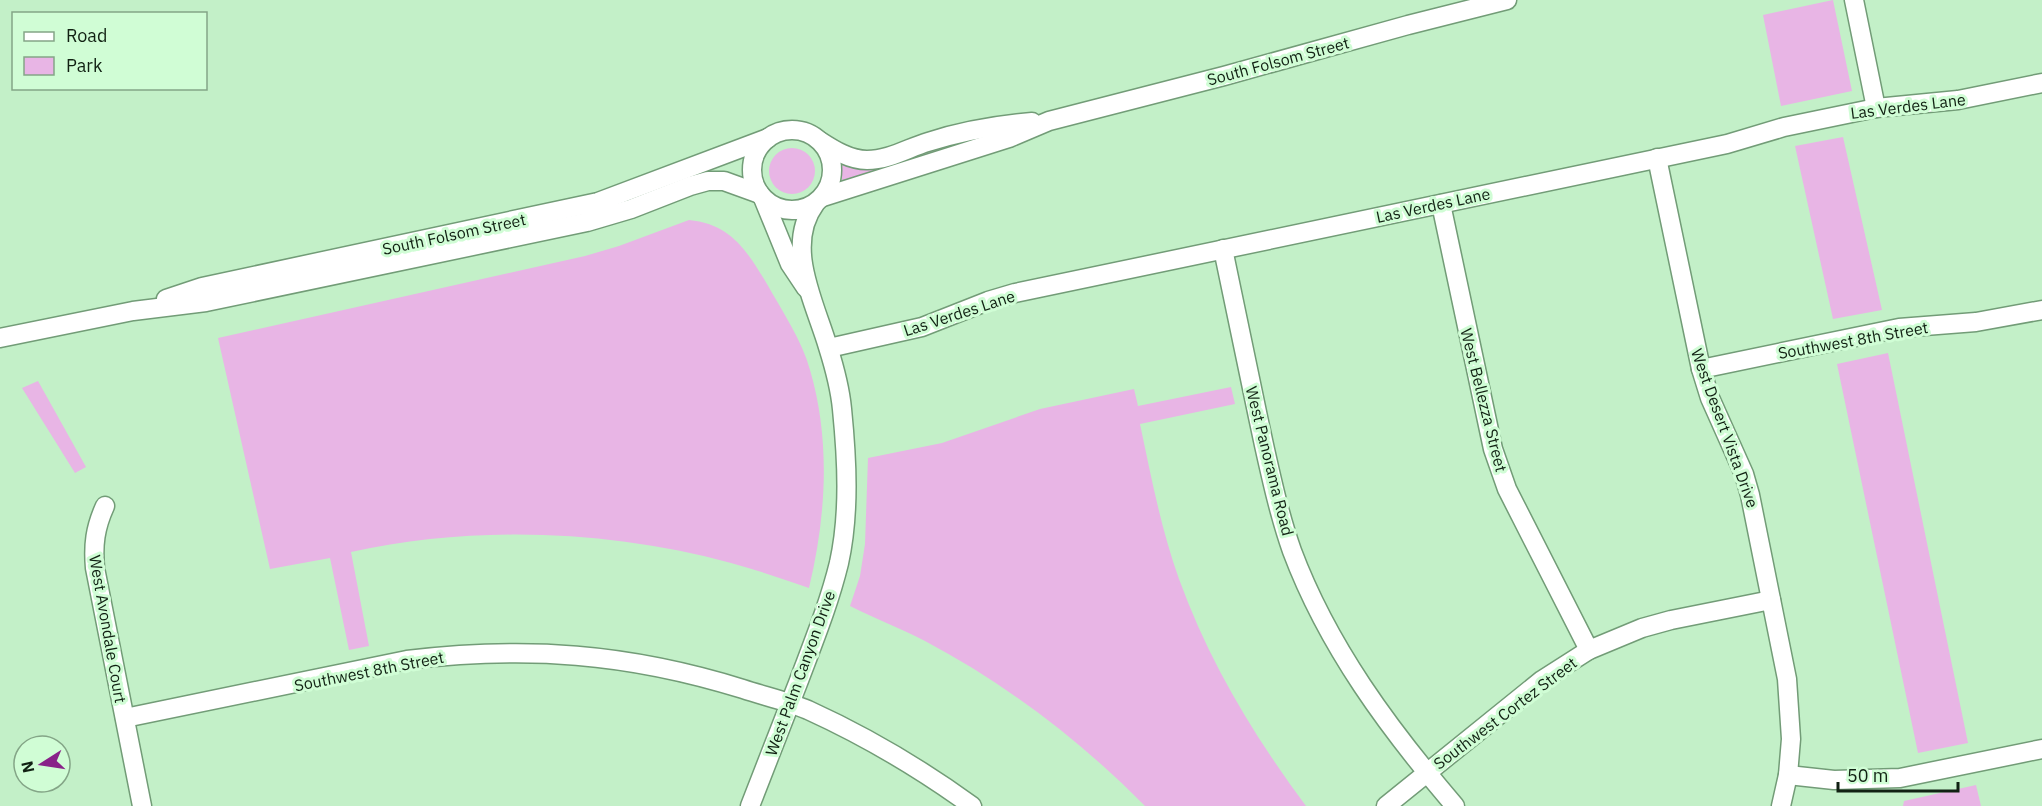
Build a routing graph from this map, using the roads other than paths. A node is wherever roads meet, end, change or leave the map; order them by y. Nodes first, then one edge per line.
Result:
1 (1507, 0) edge
2 (1854, 0) edge
3 (2042, 83) edge
4 (1876, 108) junction
5 (1049, 121) junction
6 (768, 138) junction
7 (820, 140) junction
8 (1657, 158) junction
9 (761, 196) junction
10 (819, 200) junction
11 (1441, 204) junction
12 (1223, 249) junction
13 (809, 292) junction
14 (2042, 310) edge
15 (134, 311) junction
16 (0, 338) edge
17 (829, 348) junction
18 (1701, 369) junction
19 (105, 506) dead end
20 (1771, 600) junction
21 (1589, 650) junction
22 (790, 704) junction
23 (125, 718) junction
24 (2042, 748) edge
25 (1426, 773) junction
26 (1788, 775) junction
27 (142, 806) edge
28 (750, 806) edge
29 (972, 806) edge
30 (1386, 806) edge
31 (1455, 806) edge
32 (1781, 806) edge

1 - 5 street, South Folsom Street
2 - 4 street
3 - 4 street, Las Verdes Lane
4 - 8 street, Las Verdes Lane
5 - 7 street, South Folsom Street
5 - 10 street, South Folsom Street
6 - 7 street
6 - 9 street
6 - 15 street, South Folsom Street
7 - 10 street
8 - 11 street, Las Verdes Lane
8 - 18 street, West Desert Vista Drive
9 - 10 street
9 - 13 street, West Palm Canyon Drive
9 - 15 street, South Folsom Street
10 - 13 street, West Palm Canyon Drive
11 - 12 street, Las Verdes Lane
11 - 21 street, West Bellezza Street
12 - 17 street, Las Verdes Lane
12 - 25 street, West Panorama Road
13 - 17 street, West Palm Canyon Drive
14 - 18 street, Southwest 8th Street
15 - 16 street, South Folsom Street
17 - 22 street, West Palm Canyon Drive
18 - 20 street, West Desert Vista Drive
19 - 23 street, West Avondale Court
20 - 21 street, Southwest Cortez Street
20 - 26 street, West Desert Vista Drive
21 - 25 street, Southwest Cortez Street
22 - 23 street, Southwest 8th Street
22 - 28 street, West Palm Canyon Drive
22 - 29 street, Southwest 8th Street
23 - 27 street, West Avondale Court
24 - 26 street
25 - 30 street, Southwest Cortez Street
25 - 31 street, West Panorama Road
26 - 32 street, West Desert Vista Drive

